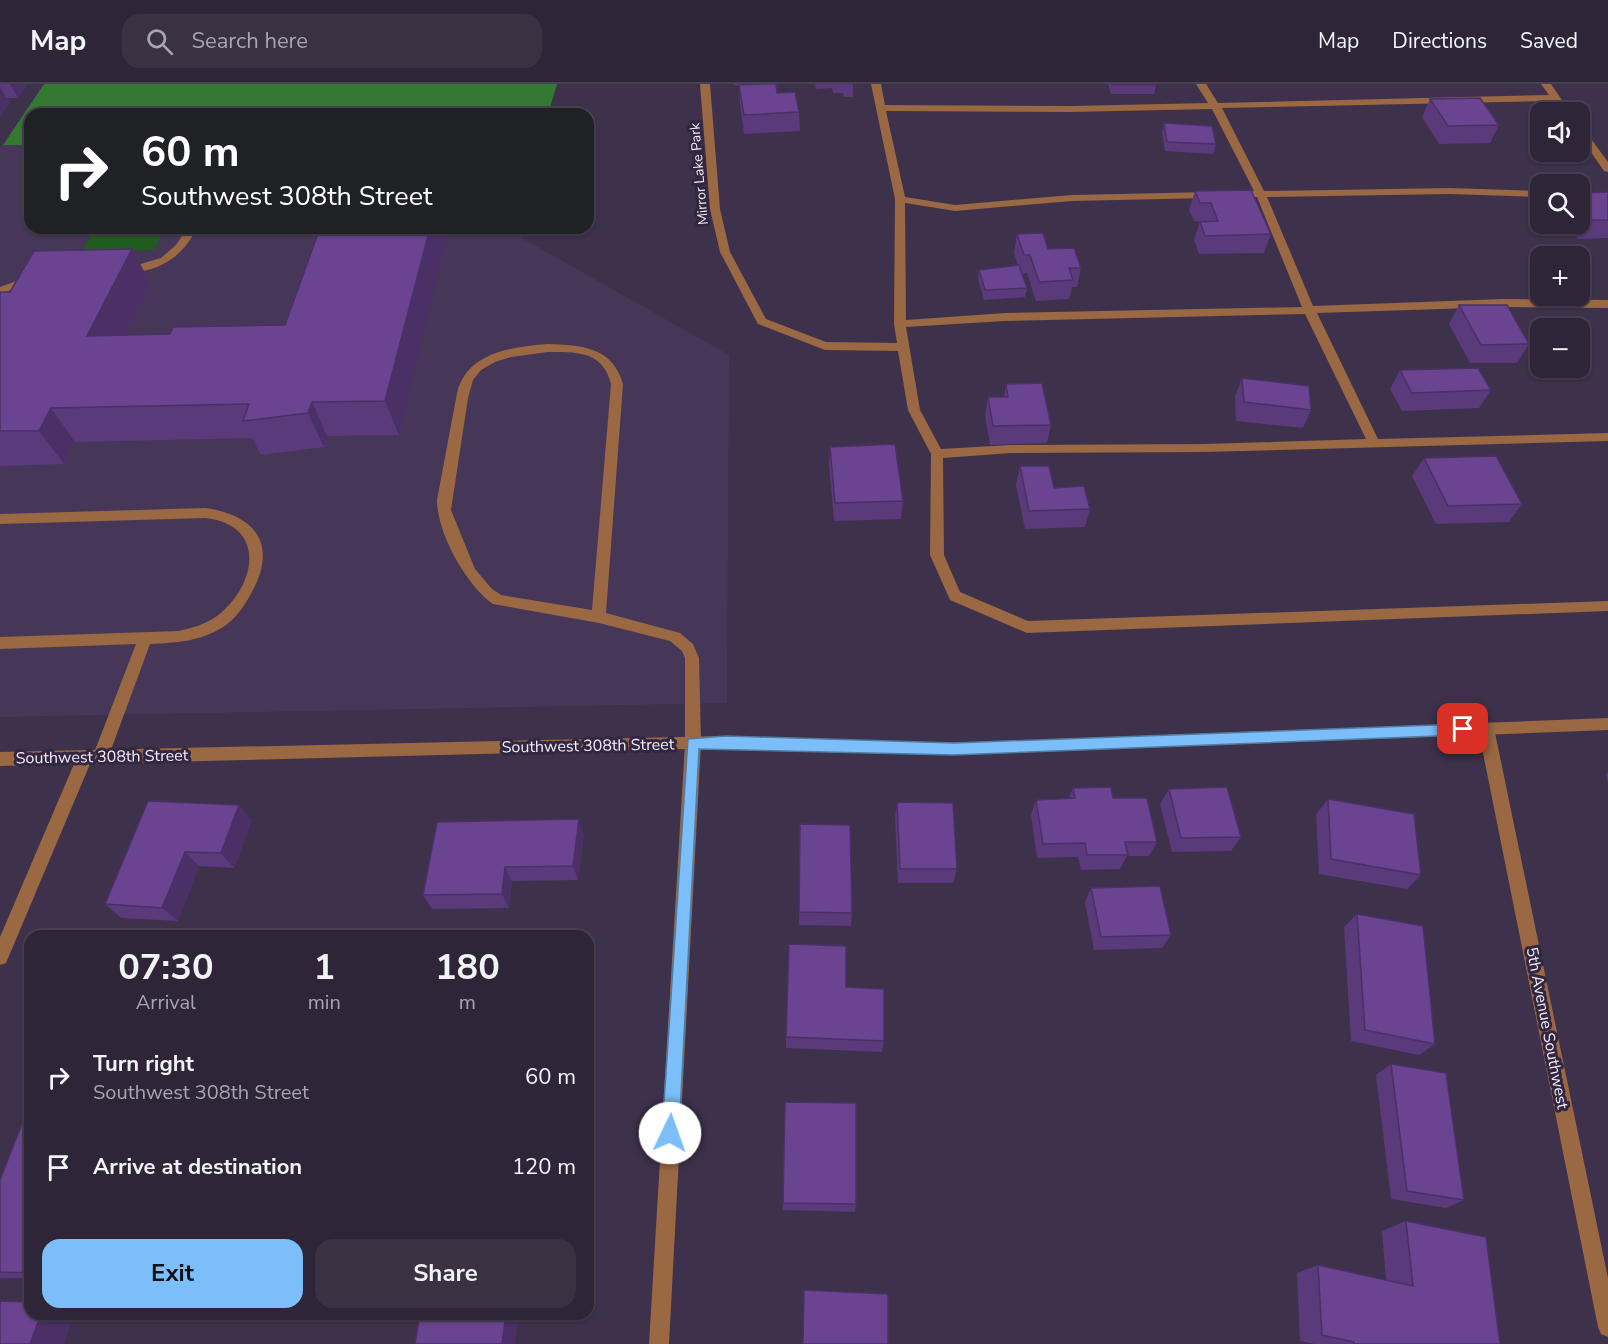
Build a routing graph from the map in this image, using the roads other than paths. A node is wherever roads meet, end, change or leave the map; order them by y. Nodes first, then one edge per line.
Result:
1 (705, 84) edge
2 (876, 84) edge
3 (1201, 84) edge
4 (1546, 84) edge
5 (1555, 98) junction
6 (1558, 102) edge
7 (1216, 106) junction
8 (880, 108) junction
9 (1590, 144) edge
10 (1608, 169) edge
11 (1261, 194) junction
12 (1530, 194) edge
13 (900, 199) junction
14 (189, 234) edge
15 (110, 271) edge
16 (45, 275) edge
17 (0, 291) edge
18 (1608, 304) edge
19 (1309, 310) junction
20 (900, 324) junction
21 (904, 347) junction
22 (1608, 437) edge
23 (1374, 443) junction
24 (937, 454) junction
25 (0, 519) edge
26 (1608, 606) edge
27 (599, 617) junction
28 (145, 638) junction
29 (0, 643) edge
30 (1608, 724) edge
31 (1486, 728) junction
32 (693, 743) junction
33 (93, 757) junction
34 (0, 759) edge
35 (0, 957) edge
36 (1608, 1327) edge
37 (658, 1344) edge

1 - 21 street, Mirror Lake Park
2 - 8 street
3 - 7 street
4 - 5 street
5 - 6 street
5 - 7 street
7 - 8 street
7 - 11 street
8 - 13 street
9 - 10 street
11 - 12 street
11 - 13 street
11 - 19 street
13 - 20 street
14 - 15 street
16 - 17 street
18 - 19 street
19 - 20 street
19 - 23 street
20 - 21 street
21 - 24 street
22 - 23 street
23 - 24 street
24 - 26 street
25 - 28 street
27 - 27 street
27 - 32 street
28 - 29 street
28 - 33 street
30 - 31 street, Southwest 308th Street
31 - 32 street, Southwest 308th Street
31 - 36 street, 5th Avenue Southwest
32 - 33 street, Southwest 308th Street
32 - 37 street
33 - 34 street, Southwest 308th Street
33 - 35 street

